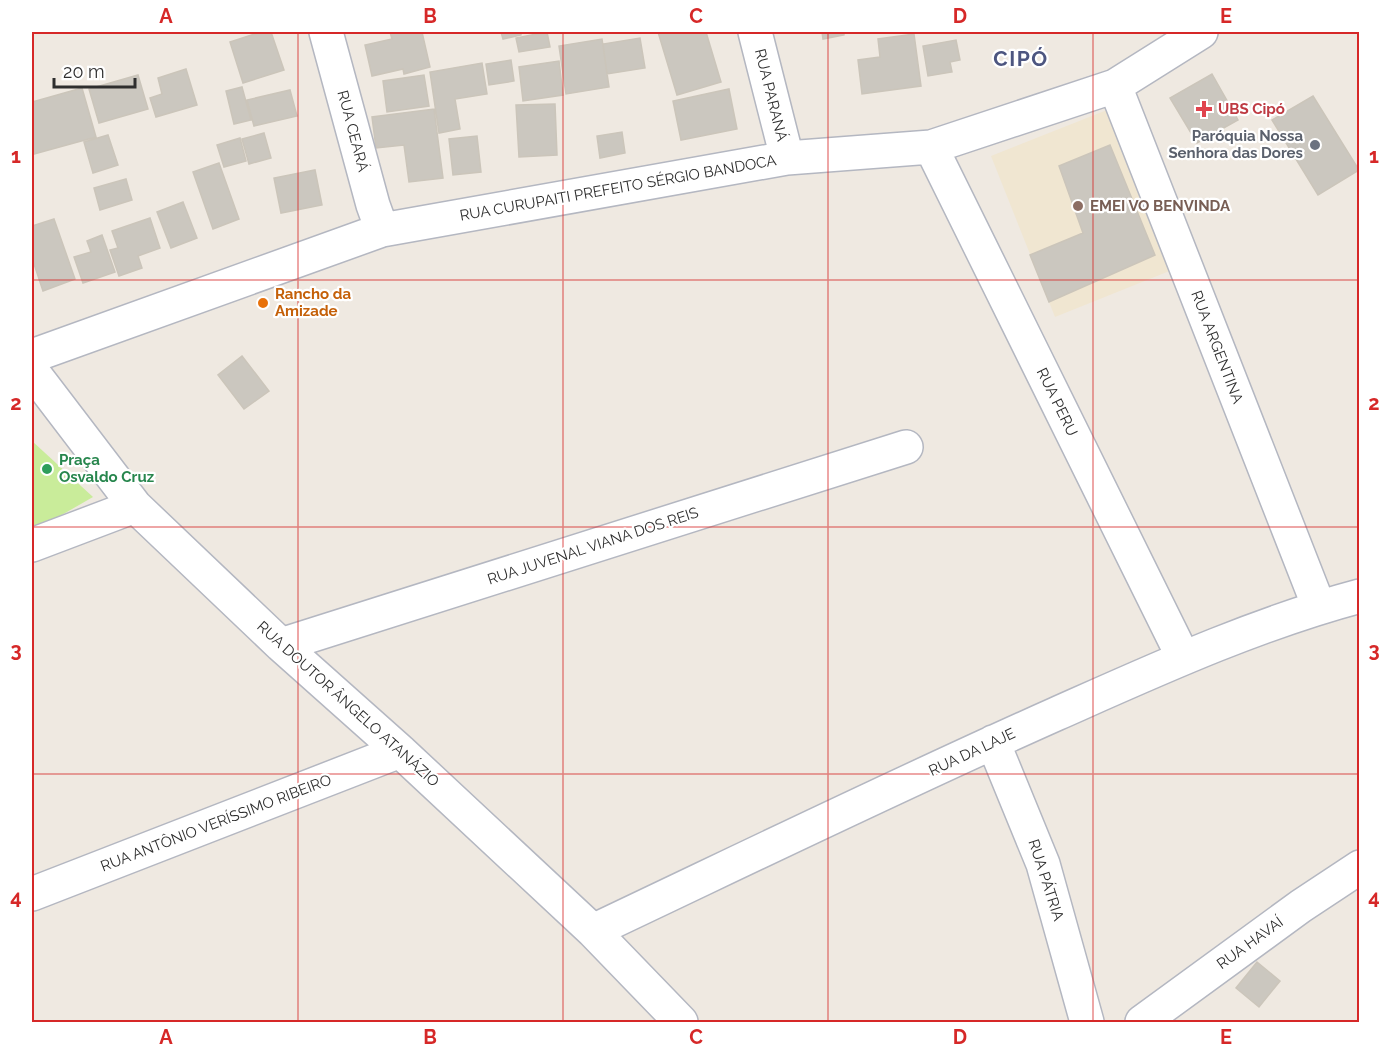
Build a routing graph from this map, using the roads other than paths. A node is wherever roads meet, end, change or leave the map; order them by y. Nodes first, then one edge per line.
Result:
1 (326, 32) edge
2 (755, 32) edge
3 (1201, 32) edge
4 (1115, 87) junction
5 (931, 147) junction
6 (787, 158) junction
7 (382, 230) junction
8 (32, 356) edge
9 (32, 371) edge
10 (906, 447) dead end
11 (135, 506) junction
12 (32, 545) edge
13 (1359, 596) edge
14 (1319, 607) junction
15 (281, 645) junction
16 (1183, 657) junction
17 (993, 742) junction
18 (400, 751) junction
19 (1359, 867) edge
20 (32, 894) edge
21 (594, 931) junction
22 (681, 1023) edge
23 (1087, 1023) edge
24 (1142, 1023) edge

1 - 7 street, RUA CEARÁ
2 - 6 street, RUA PARANÁ
3 - 4 street, RUA CURUPAITI PREFEITO SÉRGIO BANDOCA
4 - 5 street, RUA CURUPAITI PREFEITO SÉRGIO BANDOCA
4 - 14 street, RUA ARGENTINA
5 - 6 street, RUA CURUPAITI PREFEITO SÉRGIO BANDOCA
5 - 16 street, RUA PERU
6 - 7 street, RUA CURUPAITI PREFEITO SÉRGIO BANDOCA
7 - 8 street, RUA CURUPAITI PREFEITO SÉRGIO BANDOCA
9 - 11 street, RUA DOUTOR ÂNGELO ATANÁZIO
10 - 15 street, RUA JUVENAL VIANA DOS REIS
11 - 12 street
11 - 15 street, RUA DOUTOR ÂNGELO ATANÁZIO
13 - 14 street, RUA DA LAJE
14 - 16 street, RUA DA LAJE
15 - 18 street, RUA DOUTOR ÂNGELO ATANÁZIO
16 - 17 street, RUA DA LAJE
17 - 21 street, RUA DA LAJE
17 - 23 street, RUA PÁTRIA
18 - 20 street, RUA ANTÔNIO VERÍSSIMO RIBEIRO
18 - 21 street, RUA DOUTOR ÂNGELO ATANÁZIO
19 - 24 street, RUA HAVAÍ
21 - 22 street, RUA DOUTOR ÂNGELO ATANÁZIO

